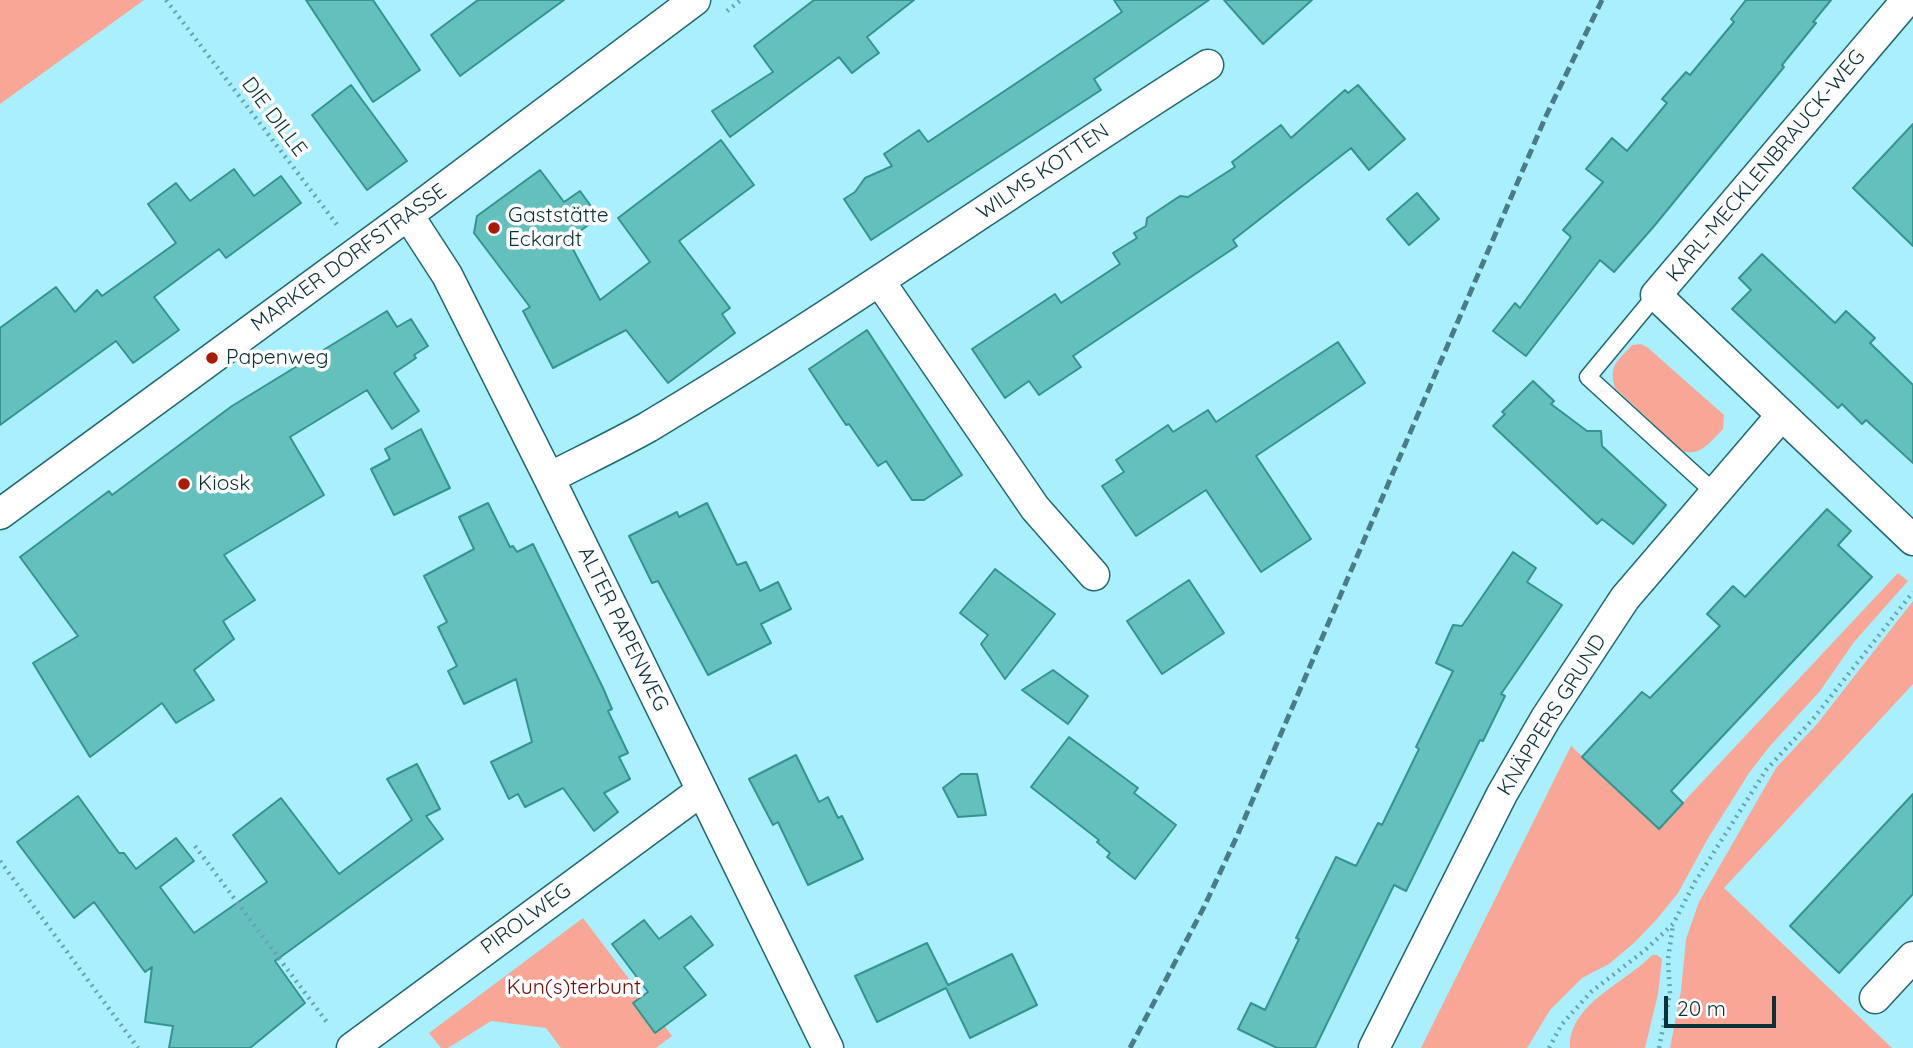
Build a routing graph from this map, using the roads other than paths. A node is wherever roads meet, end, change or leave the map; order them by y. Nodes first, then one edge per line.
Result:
1 (695, 0) edge
2 (1908, 0) edge
3 (1208, 65) dead end
4 (408, 215) junction
5 (880, 282) junction
6 (1656, 295) junction
7 (1781, 416) junction
8 (549, 478) junction
9 (1715, 493) junction
10 (0, 514) edge
11 (1913, 540) edge
12 (1094, 575) dead end
13 (701, 791) junction
14 (1913, 957) edge
15 (1875, 998) dead end
16 (352, 1048) edge
17 (828, 1048) edge
18 (1374, 1048) edge

1 - 4 street, MARKER DORFSTRASSE
2 - 6 street, KARL-MECKLENBRAUCK-WEG
3 - 5 street, WILMS KOTTEN
4 - 8 street, ALTER PAPENWEG
4 - 10 street, MARKER DORFSTRASSE
5 - 8 street, WILMS KOTTEN
5 - 12 street
6 - 7 street, KARL-MECKLENBRAUCK-WEG
6 - 9 lane
7 - 9 street, KNÄPPERS GRUND
7 - 11 street, KARL-MECKLENBRAUCK-WEG
8 - 13 street, ALTER PAPENWEG
9 - 18 street, KNÄPPERS GRUND
13 - 16 street, PIROLWEG
13 - 17 street, ALTER PAPENWEG
14 - 15 street

